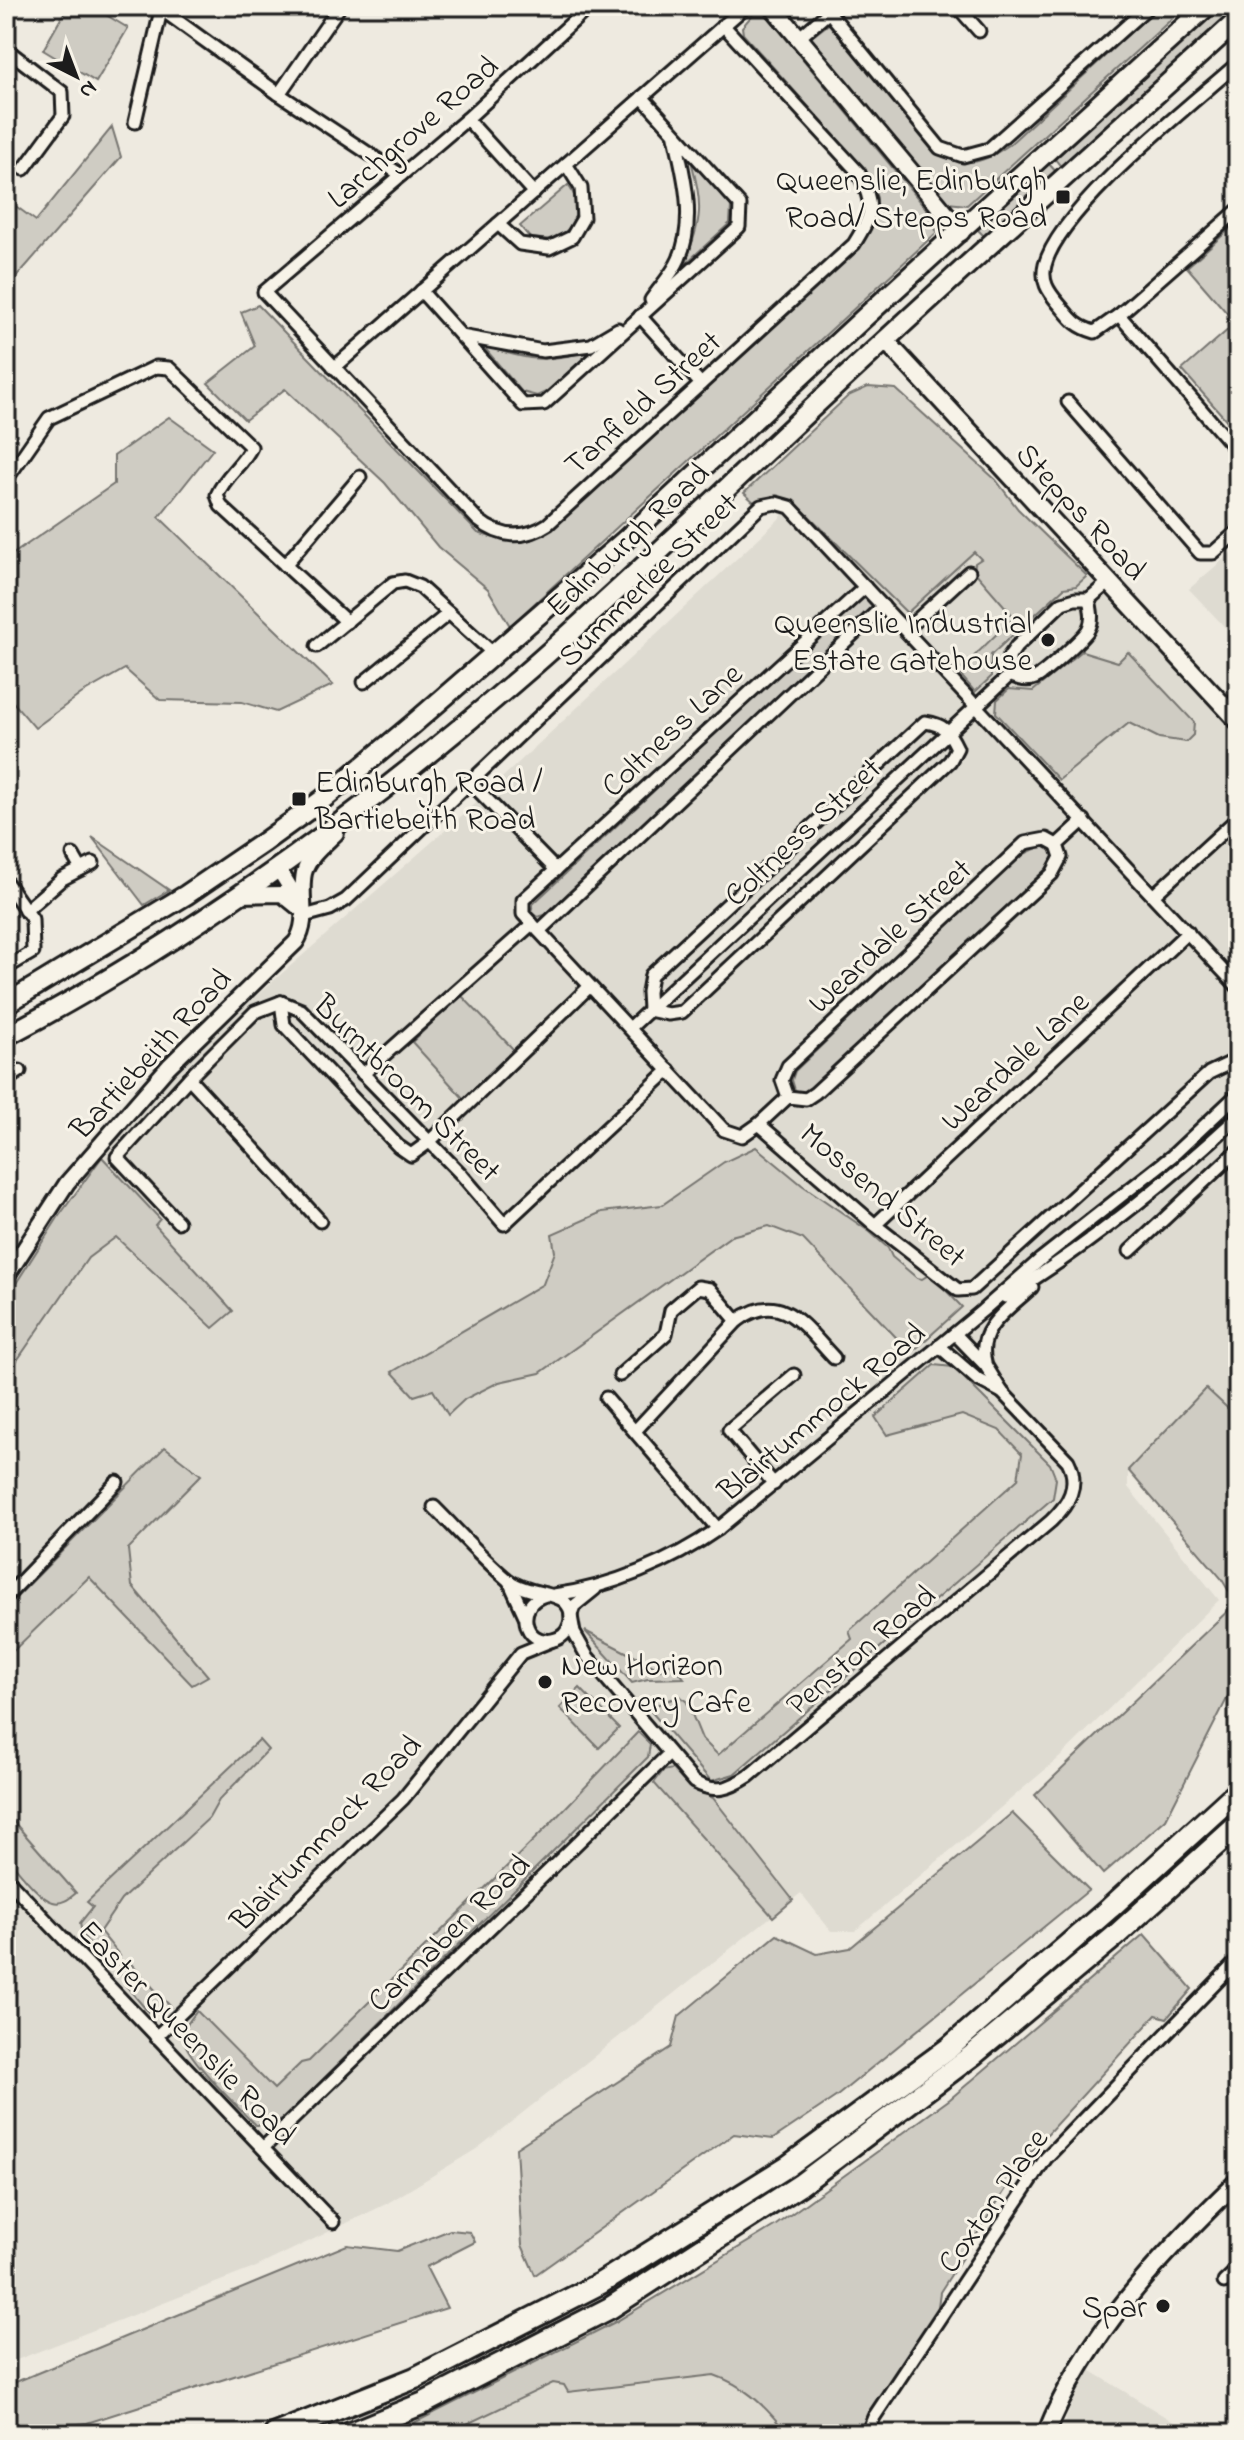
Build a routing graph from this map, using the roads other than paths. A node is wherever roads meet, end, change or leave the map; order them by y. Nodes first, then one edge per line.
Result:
1 (340, 6) edge
2 (590, 6) edge
3 (746, 6) edge
4 (772, 6) edge
5 (957, 6) edge
6 (1149, 6) edge
7 (1207, 6) edge
8 (161, 8) edge
9 (827, 9) edge
10 (1238, 20) edge
11 (723, 25) junction
12 (979, 31) dead end
13 (800, 37) junction
14 (6, 49) edge
15 (1238, 63) edge
16 (279, 94) junction
17 (642, 97) junction
18 (467, 119) junction
19 (135, 122) dead end
20 (675, 133) junction
21 (566, 164) junction
22 (24, 169) dead end
23 (401, 175) junction
24 (534, 193) junction
25 (1238, 210) edge
26 (498, 224) junction
27 (961, 232) junction
28 (980, 254) junction
29 (421, 291) junction
30 (264, 292) joint
31 (1119, 315) junction
32 (640, 316) junction
33 (865, 317) junction
34 (461, 335) junction
35 (885, 340) junction
36 (334, 368) junction
37 (701, 384) junction
38 (1068, 402) dead end
39 (1238, 452) edge
40 (360, 477) dead end
41 (6, 480) edge
42 (1238, 531) edge
43 (285, 565) junction
44 (969, 572) dead end
45 (1110, 581) junction
46 (865, 587) junction
47 (1089, 599) junction
48 (883, 606) junction
49 (449, 613) junction
50 (347, 622) junction
51 (906, 630) junction
52 (317, 646) dead end
53 (494, 654) junction
54 (1010, 675) junction
55 (364, 682) dead end
56 (515, 682) junction
57 (975, 707) junction
58 (1238, 721) edge
59 (949, 730) junction
60 (471, 783) junction
61 (370, 800) junction
62 (1238, 818) edge
63 (1084, 820) junction
64 (264, 842) junction
65 (1057, 845) junction
66 (73, 855) dead end
67 (93, 863) dead end
68 (278, 868) junction
69 (81, 869) junction
70 (556, 870) junction
71 (6, 882) edge
72 (238, 895) junction
73 (1154, 895) junction
74 (25, 911) junction
75 (304, 914) junction
76 (523, 914) joint
77 (536, 928) junction
78 (1188, 932) junction
79 (6, 968) edge
80 (589, 987) junction
81 (1238, 987) edge
82 (281, 1002) junction
83 (6, 1004) edge
84 (649, 1010) junction
85 (631, 1027) junction
86 (6, 1036) edge
87 (1230, 1063) dead end
88 (669, 1070) junction
89 (20, 1071) dead end
90 (363, 1074) junction
91 (189, 1078) junction
92 (6, 1080) edge
93 (1238, 1094) edge
94 (788, 1097) junction
95 (1238, 1117) edge
96 (759, 1124) junction
97 (429, 1142) junction
98 (1238, 1150) edge
99 (320, 1221) dead end
100 (178, 1222) dead end
101 (875, 1225) junction
102 (1130, 1251) dead end
103 (1050, 1270) junction
104 (6, 1277) edge
105 (982, 1311) junction
106 (737, 1321) junction
107 (955, 1334) junction
108 (939, 1346) junction
109 (834, 1358) dead end
110 (986, 1366) junction
111 (620, 1375) dead end
112 (794, 1375) dead end
113 (1002, 1392) junction
114 (606, 1398) dead end
115 (635, 1431) junction
116 (117, 1482) dead end
117 (774, 1484) junction
118 (434, 1507) dead end
119 (718, 1529) junction
120 (509, 1580) junction
121 (602, 1584) junction
122 (550, 1595) junction
123 (6, 1597) edge
124 (571, 1615) junction
125 (526, 1620) junction
126 (555, 1639) junction
127 (521, 1653) junction
128 (587, 1656) junction
129 (669, 1754) junction
130 (1238, 1791) edge
131 (1238, 1825) edge
132 (6, 1878) edge
133 (1238, 1960) edge
134 (156, 2037) junction
135 (263, 2148) junction
136 (1238, 2181) edge
137 (333, 2222) dead end
138 (1238, 2269) edge
139 (1224, 2282) dead end
140 (275, 2434) edge
141 (348, 2434) edge
142 (867, 2434) edge
143 (1046, 2434) edge

1 - 16 street
2 - 18 street, Larchgrove Road
3 - 11 street
4 - 13 main road
5 - 12 street
6 - 9 street
7 - 27 main road, Edinburgh Road
8 - 16 street
8 - 19 street
9 - 13 street
10 - 28 main road, Edinburgh Road
11 - 17 street
11 - 37 street, Tanfield Street
13 - 27 main road
14 - 22 street
15 - 31 street
16 - 23 street
17 - 20 street
17 - 21 street
18 - 23 street, Larchgrove Road
18 - 24 street
20 - 32 street
20 - 32 street
21 - 24 street
21 - 26 street
23 - 30 street, Larchgrove Road
24 - 26 street
25 - 31 street
26 - 29 street
27 - 28 main road
27 - 33 main road, Edinburgh Road
28 - 35 main road, Edinburgh Road
29 - 34 street
29 - 36 street
30 - 36 street, Tanfield Street
31 - 39 street
32 - 34 street
32 - 34 street
32 - 37 street
33 - 35 main road
33 - 53 main road, Edinburgh Road
35 - 45 main road, Stepps Road
35 - 56 main road, Edinburgh Road
36 - 37 street, Tanfield Street
38 - 42 street
40 - 43 street
41 - 43 street
43 - 50 street
44 - 51 street
45 - 47 street, Coltness Street
45 - 58 main road, Stepps Road
46 - 48 street, Summerlee Street
46 - 60 street, Summerlee Street
46 - 70 street, Coltness Lane
47 - 54 street, Coltness Street
47 - 54 street
48 - 51 street, Summerlee Street
48 - 77 street, Coltness Lane
49 - 50 street
49 - 53 street
49 - 55 street
50 - 52 street
51 - 57 street, Summerlee Street
53 - 56 main road
53 - 64 main road, Edinburgh Road
54 - 57 street, Coltness Street
56 - 61 main road, Edinburgh Road
57 - 59 street, Coltness Street
57 - 63 street, Summerlee Street
59 - 84 street, Coltness Street
59 - 84 street
59 - 84 street
60 - 70 street
60 - 75 street, Summerlee Street
61 - 68 main road, Edinburgh Road
61 - 75 street
62 - 73 street
63 - 65 street, Weardale Street
63 - 73 street, Summerlee Street
64 - 68 main road
64 - 83 main road, Edinburgh Road
65 - 94 street, Weardale Street
65 - 94 street, Weardale Street
66 - 69 street
67 - 69 street
68 - 72 main road, Edinburgh Road
68 - 75 street
69 - 74 street
70 - 76 street, Coltness Lane
71 - 74 street
72 - 75 street
72 - 86 main road, Edinburgh Road
73 - 78 street, Summerlee Street
74 - 79 street
75 - 104 street, Bartiebeith Road
76 - 77 street, Mossend Street
77 - 80 street, Mossend Street
77 - 90 street, Coltness Lane
78 - 81 street, Summerlee Street
78 - 101 street, Weardale Lane
80 - 85 street, Mossend Street
80 - 97 street
82 - 90 street, Burntbroom Street
82 - 91 street
82 - 97 street, Burntbroom Street
84 - 85 street, Coltness Street
85 - 88 street, Mossend Street
87 - 101 street, Mossend Street
88 - 96 street, Mossend Street
88 - 97 street, Burntbroom Street
89 - 92 street
90 - 97 street, Burntbroom Street
91 - 99 street
91 - 100 street
93 - 105 street, Blairtummock Road
94 - 96 street, Weardale Street
95 - 103 street, Blairtummock Road
96 - 101 street, Mossend Street
98 - 102 street
103 - 105 street, Blairtummock Road
103 - 110 street
105 - 107 street, Blairtummock Road
106 - 109 street
106 - 111 street
106 - 115 street
107 - 108 street, Blairtummock Road
107 - 110 street, Penston Road
108 - 113 street, Penston Road
108 - 117 street, Blairtummock Road
110 - 113 street, Penston Road
112 - 117 street
113 - 129 street, Penston Road
114 - 115 street
115 - 119 street
116 - 123 street
117 - 119 street, Blairtummock Road
118 - 120 street
119 - 121 street, Blairtummock Road
120 - 122 street
120 - 125 street
121 - 122 street, Blairtummock Road
121 - 124 street, Blairtummock Road
122 - 124 street
122 - 125 street
124 - 126 street
124 - 128 street
125 - 126 street
125 - 127 street, Blairtummock Road
126 - 127 street, Blairtummock Road
126 - 128 street
127 - 134 street, Blairtummock Road
128 - 129 street, Penston Road
129 - 135 street, Carmaben Road
130 - 140 highway
131 - 141 highway
132 - 134 street, Easter Queenslie Road
133 - 142 street, Coxton Place
134 - 135 street, Easter Queenslie Road
135 - 137 street, Easter Queenslie Road
136 - 143 main road
138 - 139 street

